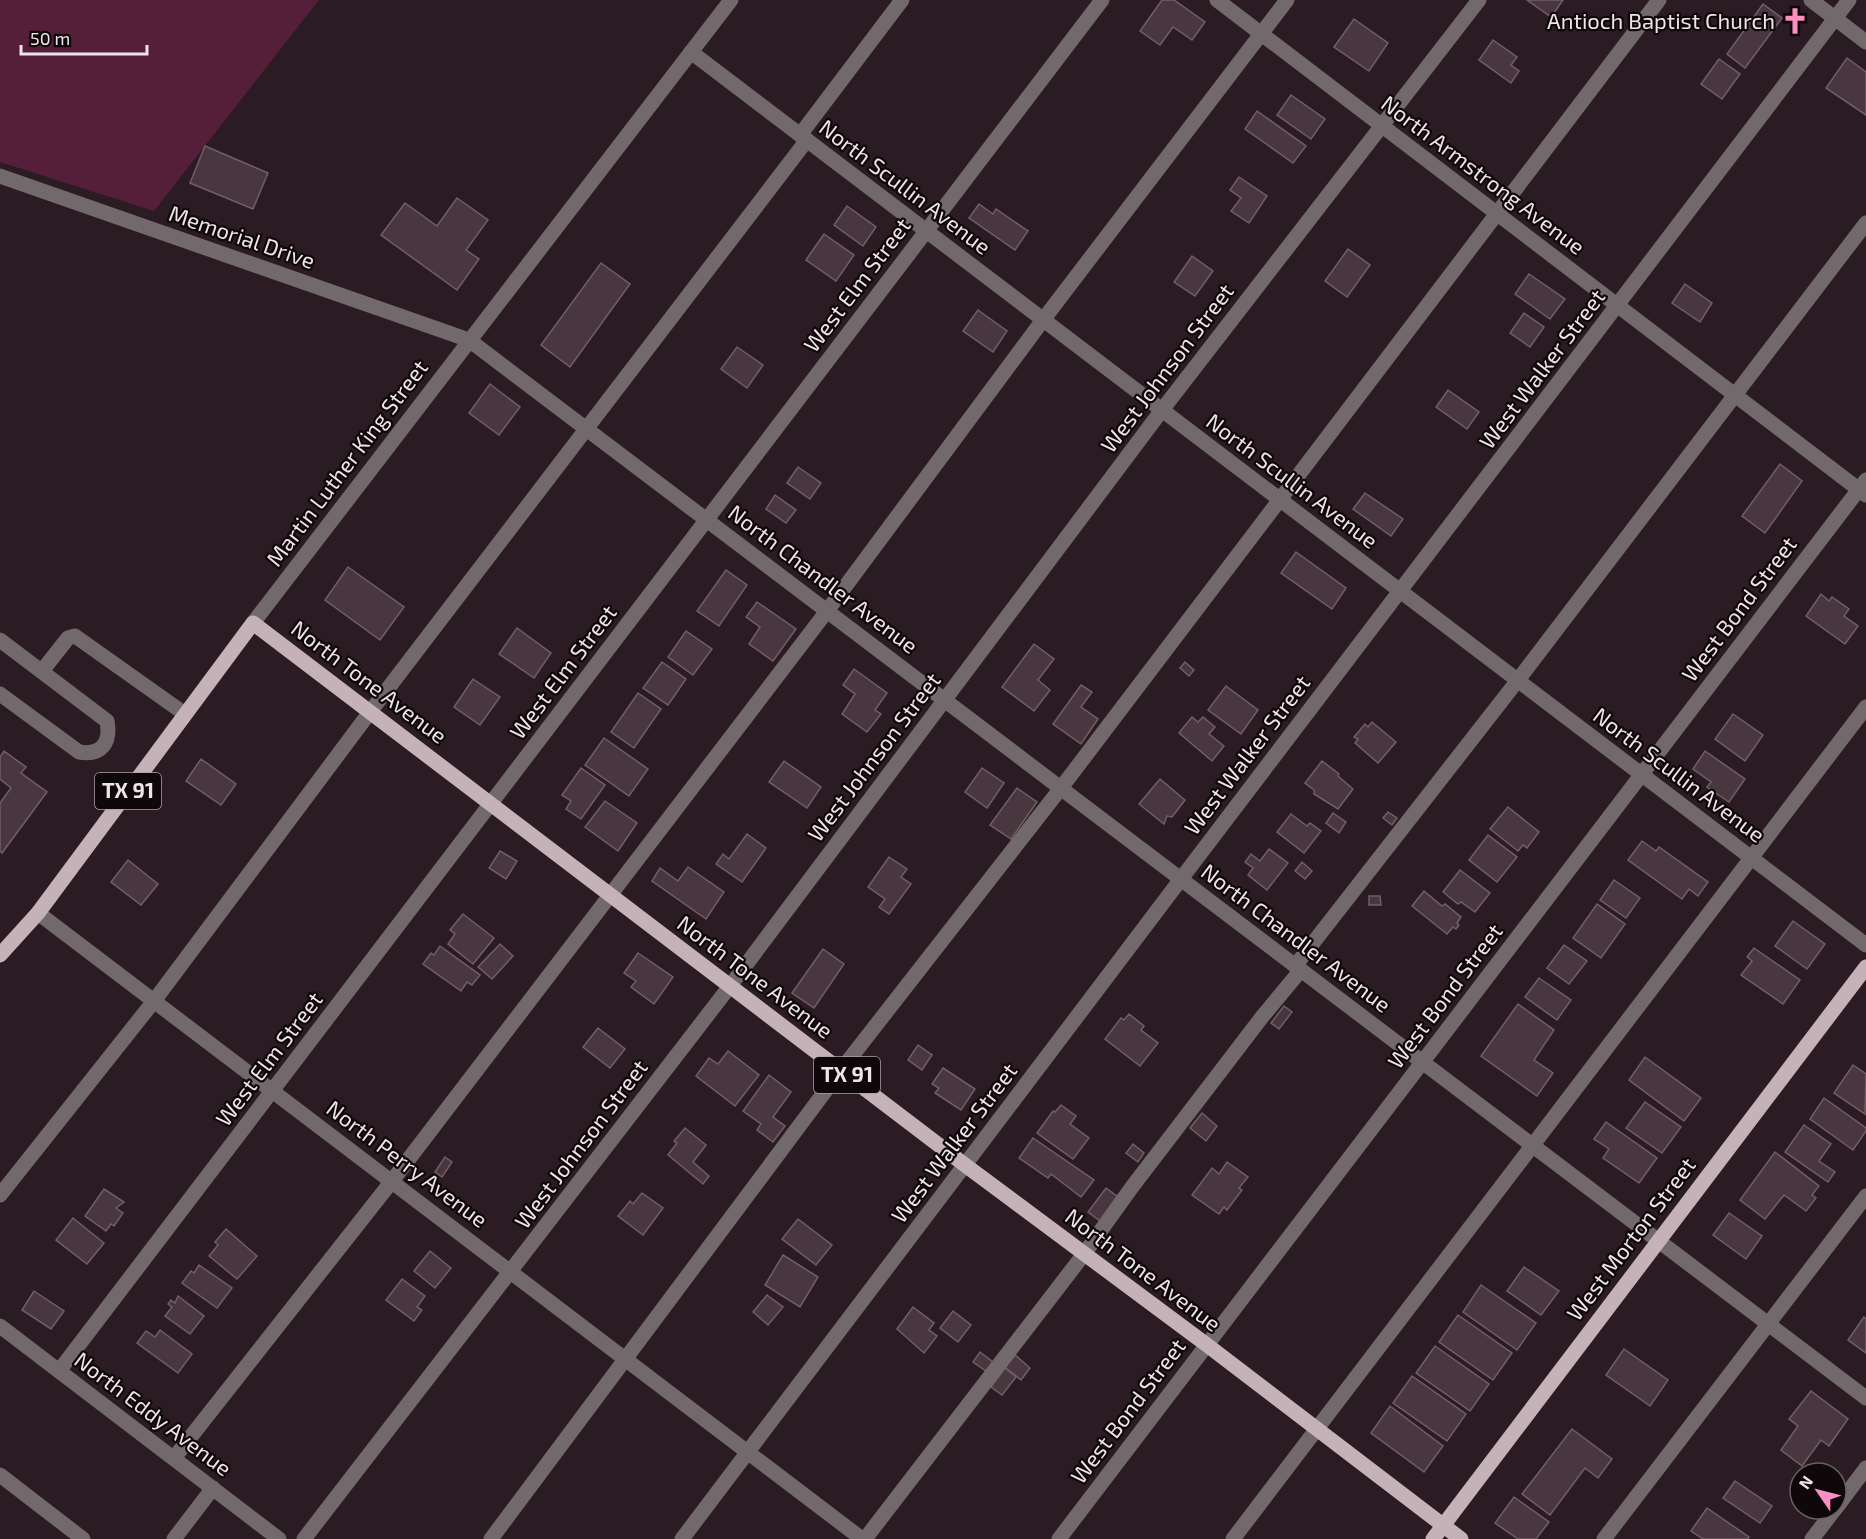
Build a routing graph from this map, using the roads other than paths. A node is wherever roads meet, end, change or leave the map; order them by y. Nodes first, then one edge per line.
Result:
1 (731, 0) edge
2 (902, 0) edge
3 (1101, 0) edge
4 (1217, 0) edge
5 (1287, 0) edge
6 (1479, 0) edge
7 (1659, 0) edge
8 (1811, 0) edge
9 (1849, 0) edge
10 (1835, 18) junction
11 (1261, 34) junction
12 (1866, 42) edge
13 (691, 52) junction
14 (1383, 126) junction
15 (804, 138) junction
16 (0, 176) edge
17 (1496, 213) junction
18 (1866, 223) edge
19 (927, 231) junction
20 (1618, 306) junction
21 (1043, 320) junction
22 (470, 340) junction
23 (1736, 396) junction
24 (1162, 410) junction
25 (587, 429) junction
26 (1864, 488) edge
27 (1280, 500) junction
28 (707, 520) junction
29 (1400, 591) junction
30 (827, 610) junction
31 (253, 623) junction
32 (0, 640) edge
33 (42, 671) junction
34 (1518, 681) junction
35 (0, 694) edge
36 (945, 700) junction
37 (1866, 707) edge
38 (370, 712) junction
39 (185, 714) junction
40 (1642, 775) junction
41 (1061, 788) junction
42 (491, 803) junction
43 (1751, 858) junction
44 (1181, 879) junction
45 (610, 894) junction
46 (38, 913) junction
47 (1866, 945) edge
48 (0, 955) edge
49 (1298, 968) junction
50 (1866, 968) edge
51 (730, 986) junction
52 (154, 1001) junction
53 (1423, 1062) junction
54 (841, 1070) junction
55 (273, 1091) junction
56 (1532, 1145) junction
57 (965, 1165) junction
58 (392, 1181) junction
59 (0, 1195) edge
60 (1866, 1196) edge
61 (1658, 1240) junction
62 (1084, 1254) junction
63 (511, 1272) junction
64 (1768, 1324) junction
65 (0, 1326) edge
66 (1207, 1345) junction
67 (626, 1359) junction
68 (59, 1371) junction
69 (1866, 1398) edge
70 (1316, 1429) junction
71 (749, 1452) junction
72 (174, 1458) junction
73 (1866, 1468) edge
74 (0, 1476) edge
75 (213, 1488) junction
76 (1848, 1491) edge
77 (1825, 1521) edge
78 (1443, 1525) junction
79 (83, 1539) edge
80 (174, 1539) edge
81 (279, 1539) edge
82 (304, 1539) edge
83 (491, 1539) edge
84 (682, 1539) edge
85 (864, 1539) edge
86 (1059, 1539) edge
87 (1233, 1539) edge
88 (1432, 1539) edge
89 (1461, 1539) edge
90 (1604, 1539) edge
91 (1812, 1539) edge

1 - 13 street, Martin Luther King Street
2 - 15 street
3 - 19 street, West Elm Street
4 - 11 street, North Armstrong Avenue
5 - 11 street
6 - 14 street, West Johnson Street
7 - 17 street
8 - 10 street
9 - 10 street, West Walker Street
10 - 12 street
10 - 20 street, West Walker Street
11 - 14 street, North Armstrong Avenue
11 - 21 street
13 - 15 street, North Scullin Avenue
13 - 22 street, Martin Luther King Street
14 - 17 street, North Armstrong Avenue
14 - 24 street, West Johnson Street
15 - 19 street, North Scullin Avenue
15 - 25 street
16 - 22 street, Memorial Drive
17 - 20 street, North Armstrong Avenue
17 - 27 street
18 - 23 street
19 - 21 street, North Scullin Avenue
19 - 28 street, West Elm Street
20 - 23 street, North Armstrong Avenue
20 - 29 street, West Walker Street
21 - 24 street, North Scullin Avenue
21 - 30 street
22 - 25 street, North Chandler Avenue
22 - 31 street, Martin Luther King Street
23 - 26 street, North Armstrong Avenue
23 - 34 street
24 - 27 street, North Scullin Avenue
24 - 36 street, West Johnson Street
25 - 28 street, North Chandler Avenue
25 - 38 street
26 - 40 street, West Bond Street
27 - 29 street, North Scullin Avenue
27 - 41 street
28 - 30 street, North Chandler Avenue
28 - 42 street, West Elm Street
29 - 34 street, North Scullin Avenue
29 - 44 street, West Walker Street
30 - 36 street, North Chandler Avenue
30 - 45 street
31 - 38 main road, North Tone Avenue / TX 91
31 - 39 main road, Martin Luther King Street / TX 91
32 - 33 street
33 - 35 street
33 - 39 street
34 - 40 street, North Scullin Avenue
34 - 49 street
36 - 41 street, North Chandler Avenue
36 - 51 street, West Johnson Street
37 - 43 street
38 - 42 main road, North Tone Avenue / TX 91
38 - 52 street
39 - 46 main road, Martin Luther King Street / TX 91
40 - 43 street, North Scullin Avenue
40 - 53 street, West Bond Street
41 - 44 street, North Chandler Avenue
41 - 54 street
42 - 45 main road, North Tone Avenue / TX 91
42 - 55 street, West Elm Street
43 - 47 street, North Scullin Avenue
43 - 56 street
44 - 49 street, North Chandler Avenue
44 - 57 street, West Walker Street
45 - 51 main road, North Tone Avenue / TX 91
45 - 58 street
46 - 48 main road, Martin Luther King Street / TX 91
46 - 52 street, North Perry Avenue
49 - 53 street, North Chandler Avenue
49 - 62 street
50 - 61 main road, West Morton Street
51 - 54 main road, North Tone Avenue / TX 91
51 - 63 street, West Johnson Street
52 - 55 street, North Perry Avenue
52 - 59 street
53 - 56 street, North Chandler Avenue
53 - 66 street, West Bond Street
54 - 57 main road, North Tone Avenue / TX 91
54 - 67 street
55 - 58 street, North Perry Avenue
55 - 68 street, West Elm Street
56 - 61 street, North Chandler Avenue
56 - 70 street
57 - 62 main road, North Tone Avenue / TX 91
57 - 71 street, West Walker Street
58 - 63 street, North Perry Avenue
58 - 72 street
60 - 64 street
61 - 64 street, North Chandler Avenue
61 - 78 main road, West Morton Street
62 - 66 main road, North Tone Avenue / TX 91
62 - 85 street
63 - 67 street, North Perry Avenue
63 - 82 street, West Johnson Street
64 - 69 street, North Chandler Avenue
64 - 90 street
65 - 68 street, North Eddy Avenue
66 - 70 main road, North Tone Avenue / TX 91
66 - 86 street, West Bond Street
67 - 71 street, North Perry Avenue
67 - 83 street
68 - 72 street, North Eddy Avenue
70 - 78 main road, North Tone Avenue / TX 91
70 - 87 street
71 - 84 street, West Walker Street
71 - 85 street, North Perry Avenue
72 - 75 street, North Eddy Avenue
73 - 76 street
74 - 79 street
75 - 80 street
75 - 81 street, North Eddy Avenue
77 - 91 street
78 - 88 main road, West Morton Street
78 - 89 main road, North Tone Avenue / TX 91

